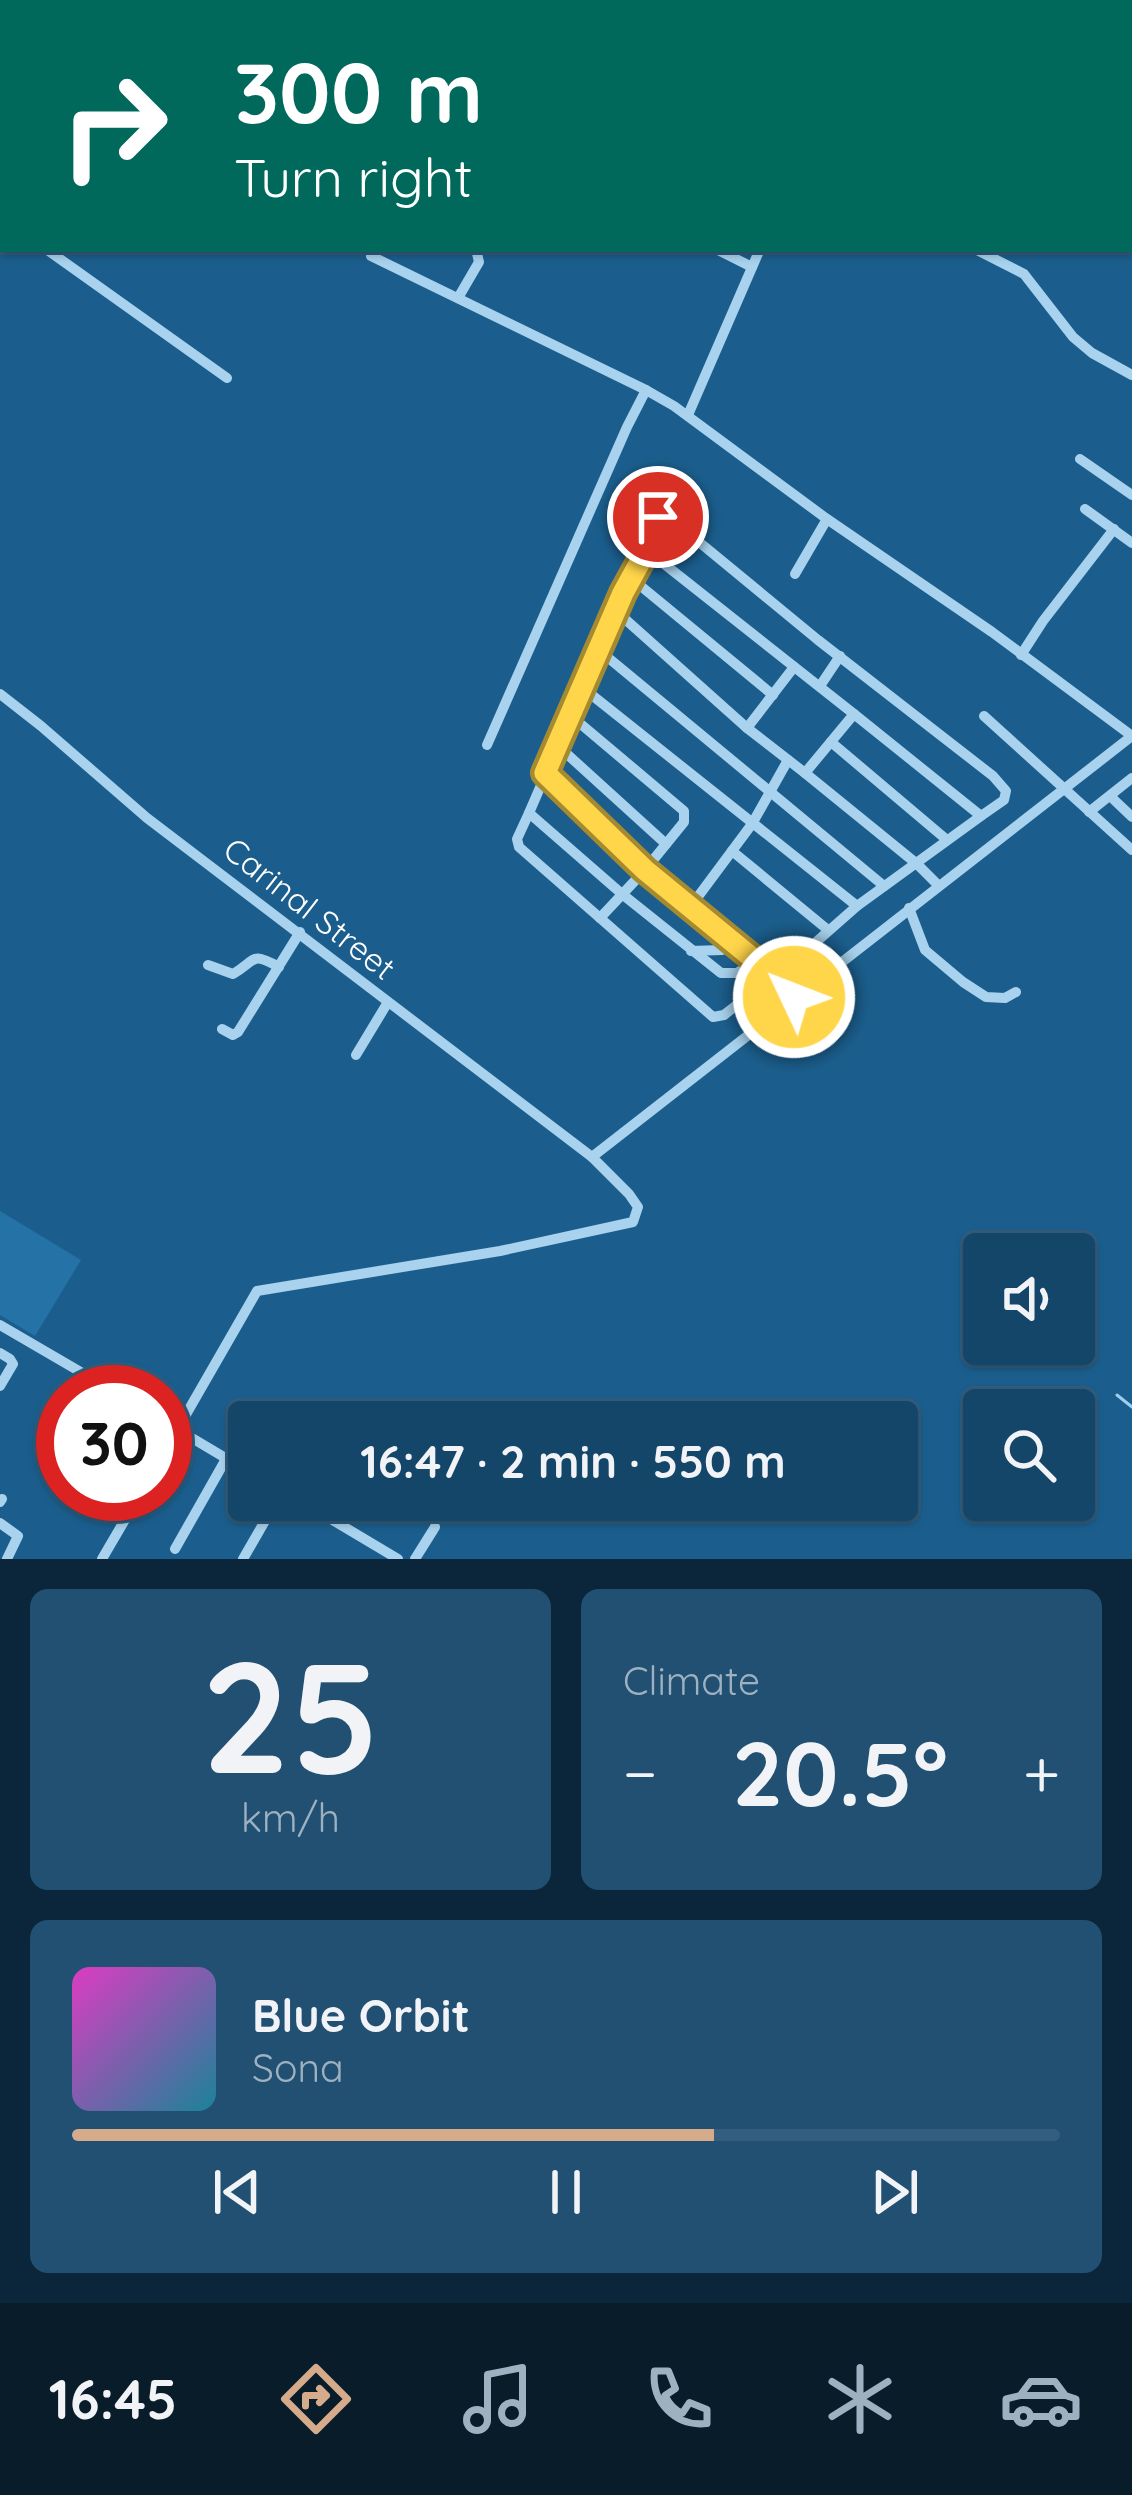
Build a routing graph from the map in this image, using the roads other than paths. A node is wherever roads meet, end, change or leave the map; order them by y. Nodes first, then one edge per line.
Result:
1 (50, 252) edge
2 (477, 252) edge
3 (722, 252) edge
4 (759, 252) edge
5 (981, 252) edge
6 (371, 256) dead end
7 (752, 267) junction
8 (458, 298) junction
9 (1132, 375) edge
10 (227, 378) dead end
11 (646, 390) junction
12 (688, 415) junction
13 (1079, 459) dead end
14 (1132, 495) edge
15 (1085, 509) dead end
16 (827, 519) junction
17 (1114, 529) junction
18 (1132, 543) edge
19 (645, 553) junction
20 (795, 574) dead end
21 (631, 578) junction
22 (616, 611) junction
23 (600, 651) junction
24 (1021, 655) junction
25 (840, 656) junction
26 (794, 667) junction
27 (820, 686) junction
28 (583, 688) junction
29 (0, 694) edge
30 (773, 694) junction
31 (854, 714) junction
32 (570, 715) junction
33 (984, 716) dead end
34 (747, 728) junction
35 (831, 742) junction
36 (488, 745) dead end
37 (557, 745) junction
38 (788, 760) junction
39 (805, 772) junction
40 (545, 773) junction
41 (1132, 778) edge
42 (1065, 788) junction
43 (768, 793) junction
44 (1110, 796) junction
45 (1089, 812) junction
46 (529, 813) junction
47 (981, 816) junction
48 (1132, 817) edge
49 (752, 824) junction
50 (947, 840) junction
51 (666, 844) junction
52 (1132, 850) edge
53 (732, 851) junction
54 (917, 864) junction
55 (645, 870) junction
56 (938, 885) junction
57 (884, 886) junction
58 (622, 894) junction
59 (691, 906) junction
60 (857, 906) junction
61 (909, 908) junction
62 (600, 918) junction
63 (828, 930) junction
64 (300, 932) junction
65 (731, 942) junction
66 (691, 951) junction
67 (756, 961) junction
68 (208, 965) dead end
69 (279, 967) junction
70 (773, 977) junction
71 (1016, 992) dead end
72 (794, 997) junction
73 (388, 1002) junction
74 (222, 1029) dead end
75 (356, 1055) dead end
76 (592, 1157) junction
77 (0, 1325) edge
78 (0, 1353) edge
79 (69, 1365) edge
80 (0, 1386) edge
81 (192, 1405) edge
82 (192, 1438) edge
83 (226, 1459) joint
84 (124, 1521) edge
85 (265, 1521) edge
86 (334, 1521) edge
87 (0, 1523) edge
88 (435, 1527) dead end
89 (175, 1549) dead end
90 (7, 1559) edge
91 (102, 1559) edge
92 (243, 1559) edge
93 (398, 1559) edge
94 (415, 1559) edge

1 - 10 street
2 - 8 street
3 - 7 street
4 - 7 street
5 - 9 street
6 - 8 street
7 - 12 street
8 - 11 street
11 - 12 street
11 - 36 street
12 - 16 street
13 - 14 street
15 - 17 street
16 - 20 street
16 - 24 street
17 - 18 street
17 - 24 street
19 - 21 street
19 - 25 street
19 - 26 street
21 - 22 street
21 - 30 street
22 - 23 street
22 - 34 street
23 - 28 street
23 - 43 street
24 - 42 street
25 - 27 street
25 - 47 street
26 - 27 street
26 - 30 street
27 - 31 street
28 - 32 street
28 - 49 street
29 - 64 street, Carinal Street
30 - 34 street
31 - 35 street
31 - 47 street
32 - 37 street
32 - 51 street
33 - 42 street
34 - 38 street
35 - 39 street
35 - 50 street
37 - 40 street
37 - 51 street
38 - 39 street
38 - 43 street
39 - 54 street
40 - 46 street
40 - 55 street
41 - 44 street
42 - 45 street
42 - 56 street
43 - 49 street
43 - 57 street
44 - 45 street
44 - 48 street
45 - 52 street
46 - 58 street
46 - 62 street
47 - 50 street
49 - 53 street
49 - 60 street
50 - 54 street
51 - 55 street
53 - 59 street
53 - 63 street
54 - 56 street
54 - 57 street
55 - 58 street
55 - 59 street
56 - 61 street
57 - 60 street
58 - 62 street
58 - 66 street
59 - 65 street
60 - 63 street
61 - 71 street
61 - 72 street
62 - 70 street
63 - 70 street
64 - 69 street
64 - 73 street, Carinal Street
65 - 66 street
65 - 67 street
66 - 67 street
67 - 70 street
68 - 69 street
69 - 74 street
70 - 72 street
72 - 76 street
73 - 75 street
73 - 76 street, Carinal Street
76 - 81 street, Carinal Street
77 - 79 street
78 - 80 street
82 - 83 street
83 - 89 street
84 - 91 street
85 - 92 street
86 - 93 street
87 - 90 street
88 - 94 street

